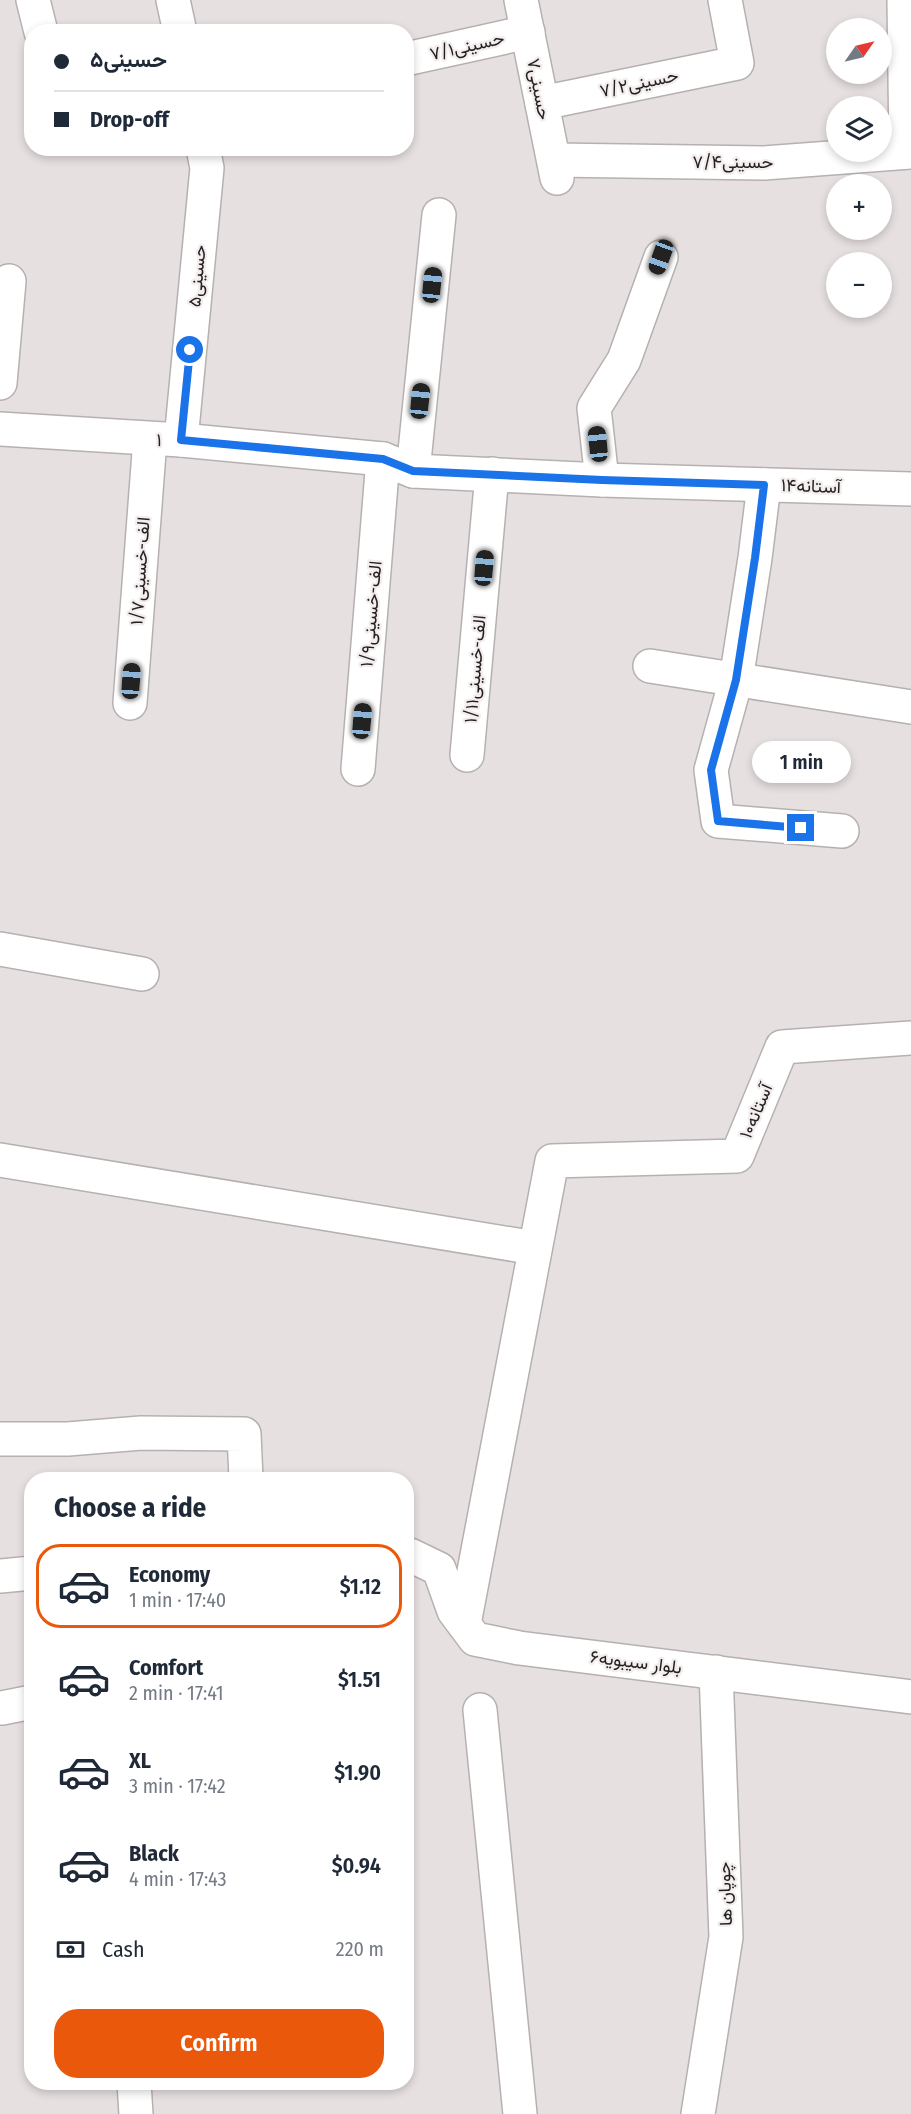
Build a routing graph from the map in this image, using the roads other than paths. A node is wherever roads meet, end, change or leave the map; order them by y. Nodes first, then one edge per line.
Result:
1 (33, 0) edge
2 (173, 0) edge
3 (521, 0) edge
4 (725, 0) edge
5 (904, 0) edge
6 (38, 24) edge
7 (178, 24) edge
8 (528, 32) junction
9 (414, 58) edge
10 (542, 103) junction
11 (908, 152) edge
12 (205, 156) edge
13 (556, 169) joint
14 (439, 216) dead end
15 (661, 257) dead end
16 (9, 281) dead end
17 (0, 383) edge
18 (0, 429) edge
19 (166, 440) junction
20 (383, 459) junction
21 (413, 471) junction
22 (492, 474) junction
23 (602, 480) junction
24 (764, 485) junction
25 (911, 489) edge
26 (650, 666) dead end
27 (736, 680) junction
28 (130, 704) dead end
29 (911, 707) edge
30 (467, 755) dead end
31 (358, 768) dead end
32 (842, 831) dead end
33 (0, 949) edge
34 (142, 974) dead end
35 (911, 1038) edge
36 (0, 1160) edge
37 (536, 1248) junction
38 (0, 1439) edge
39 (246, 1472) edge
40 (414, 1557) edge
41 (24, 1574) edge
42 (0, 1576) edge
43 (464, 1624) junction
44 (716, 1672) junction
45 (911, 1696) edge
46 (480, 1710) dead end
47 (134, 2090) edge
48 (136, 2114) edge
49 (520, 2114) edge
50 (698, 2114) edge

1 - 6 street
2 - 7 street
3 - 8 street, حسینی۷
4 - 10 street, حسینی۷/۲
5 - 11 street
8 - 9 street, حسینی۷/۱
8 - 10 street, حسینی۷
10 - 13 street, حسینی۷
11 - 13 street, حسینی۷/۴
12 - 19 street, حسینی۵
14 - 21 street
15 - 23 street
16 - 17 street
18 - 19 street, ۱
19 - 20 street, ۱
19 - 28 street, الف-خسینی۱/۷
20 - 21 street, ۱
20 - 31 street, الف-خسینی۱/۹
21 - 22 street, ۱
22 - 23 street, ۱
22 - 30 street, الف-خسینی۱/۱۱
23 - 24 street, آستانه۱۴
24 - 25 street, آستانه۱۴
24 - 27 street
26 - 27 street
27 - 29 street
27 - 32 street
33 - 34 street
35 - 37 street, آستانه۱۰
36 - 37 street
37 - 43 street
38 - 39 street
40 - 43 street, ۶بلوار سیبویه
41 - 42 street
43 - 44 street, ۶بلوار سیبویه
44 - 45 street, ۶بلوار سیبویه
44 - 50 street, چوپان ها
46 - 49 street
47 - 48 street

